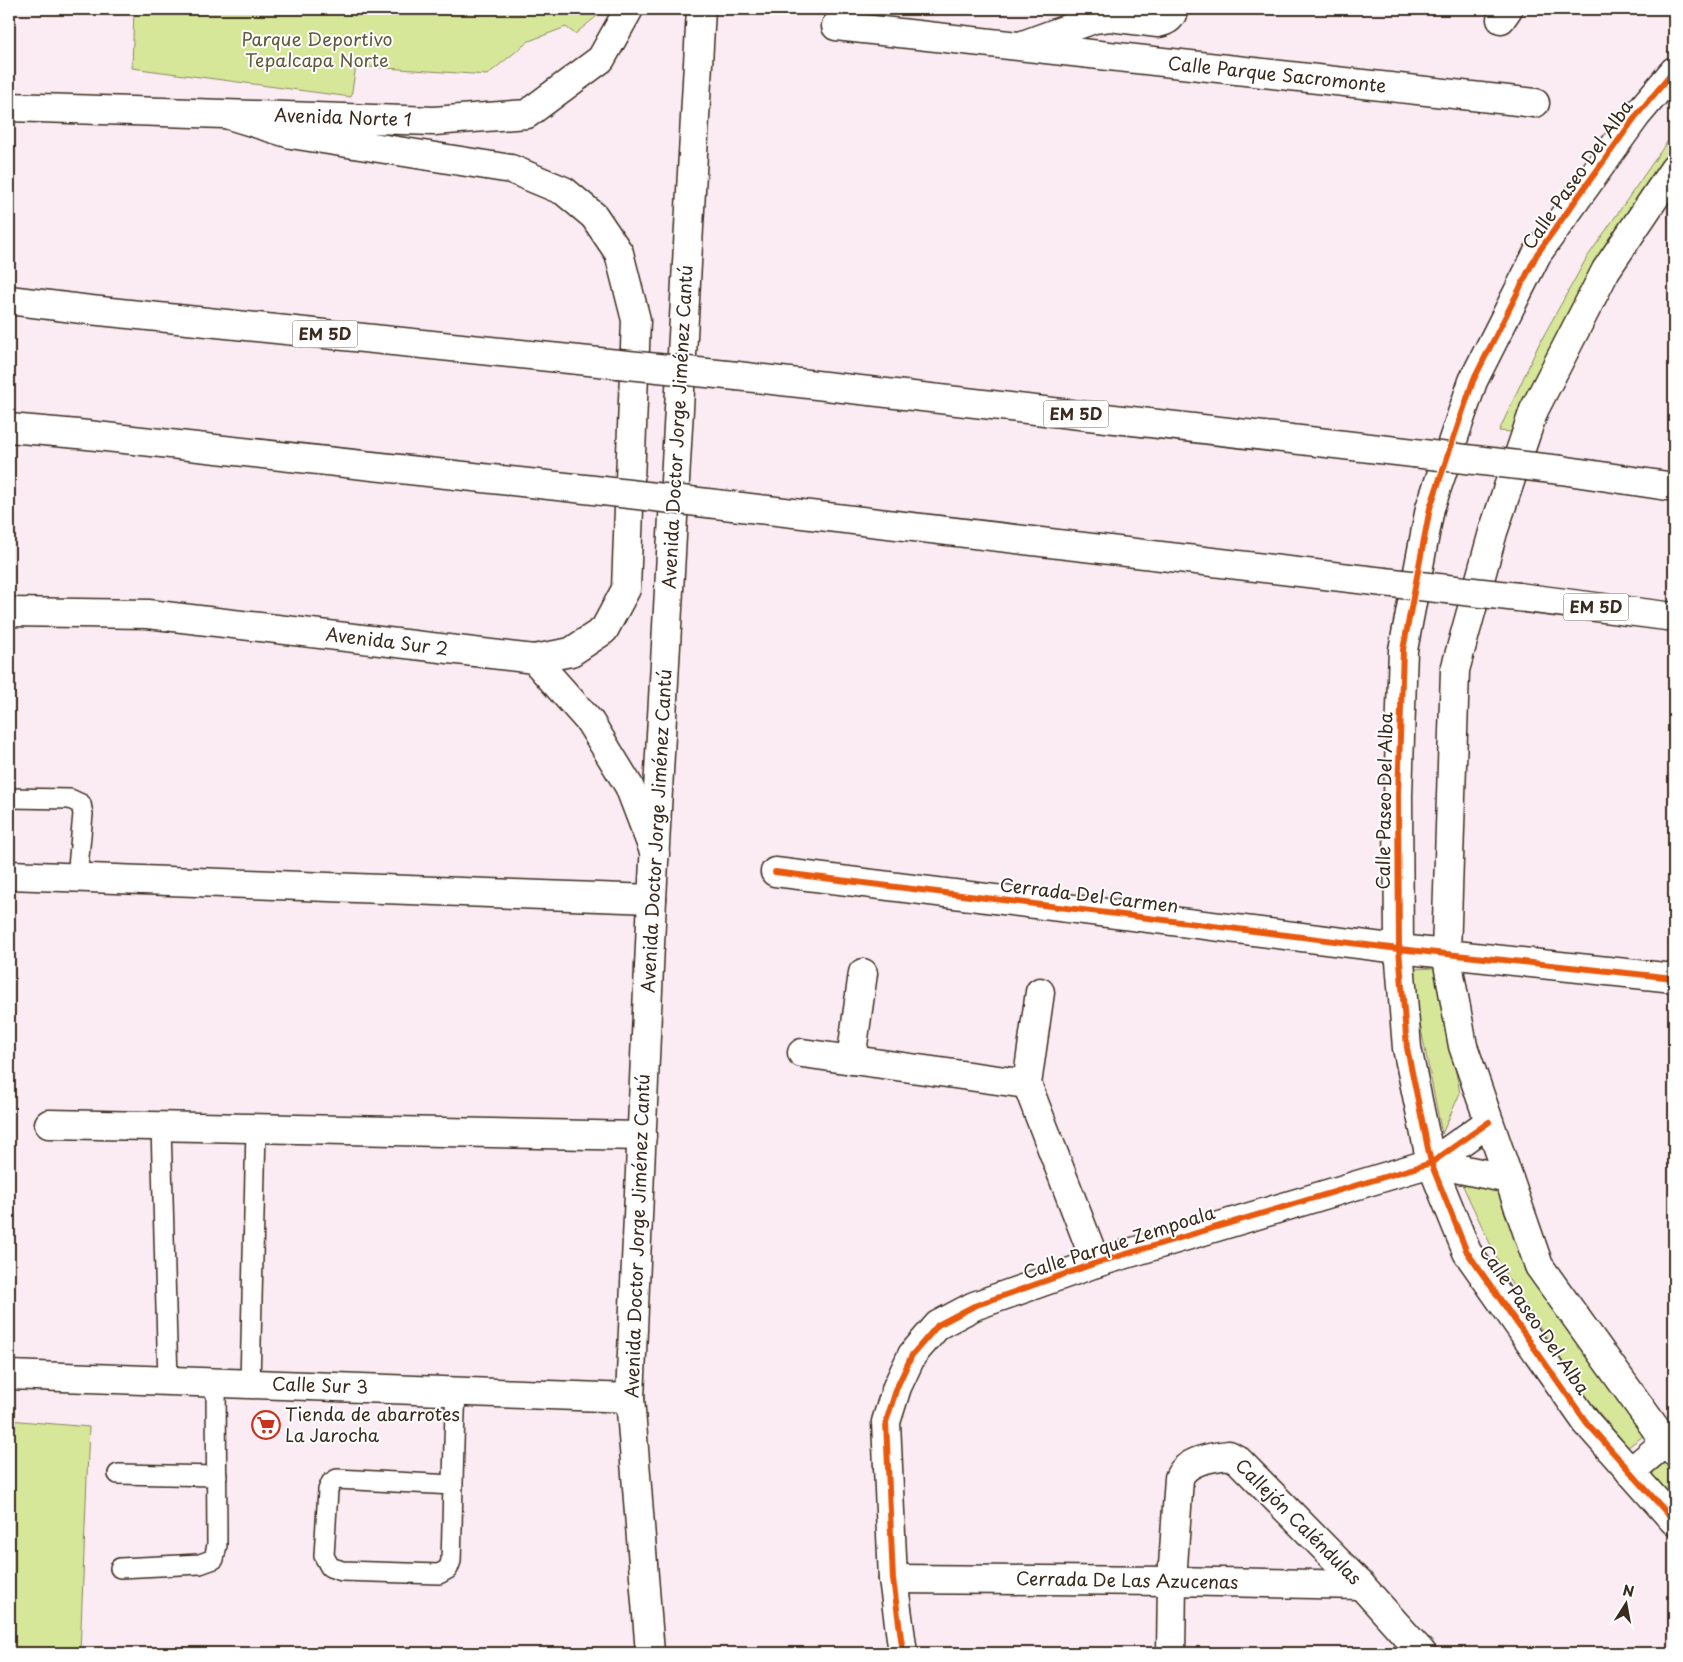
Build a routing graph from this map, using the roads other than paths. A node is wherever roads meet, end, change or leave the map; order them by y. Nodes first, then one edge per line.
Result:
1 (628, 9) edge
2 (701, 9) edge
3 (1174, 9) edge
4 (836, 26) dead end
5 (1019, 46) junction
6 (1674, 72) edge
7 (1535, 103) dead end
8 (9, 106) edge
9 (229, 115) junction
10 (1674, 169) edge
11 (9, 300) edge
12 (9, 428) edge
13 (1674, 487) edge
14 (9, 612) edge
15 (1674, 617) edge
16 (534, 659) junction
17 (9, 798) edge
18 (655, 854) junction
19 (775, 872) dead end
20 (9, 875) edge
21 (77, 878) junction
22 (652, 899) junction
23 (1399, 949) junction
24 (1446, 953) junction
25 (863, 972) dead end
26 (1674, 978) edge
27 (1040, 992) dead end
28 (802, 1053) dead end
29 (851, 1060) junction
30 (1027, 1084) junction
31 (1489, 1122) junction
32 (49, 1124) dead end
33 (161, 1126) junction
34 (256, 1128) junction
35 (642, 1136) junction
36 (1431, 1163) junction
37 (1509, 1179) junction
38 (1096, 1263) junction
39 (9, 1375) edge
40 (168, 1380) junction
41 (216, 1383) junction
42 (250, 1384) junction
43 (456, 1392) junction
44 (630, 1398) junction
45 (1671, 1444) edge
46 (1630, 1472) junction
47 (118, 1474) dead end
48 (217, 1476) junction
49 (453, 1485) junction
50 (1674, 1521) edge
51 (120, 1568) dead end
52 (893, 1579) junction
53 (1172, 1580) junction
54 (1361, 1585) junction
55 (650, 1653) edge
56 (903, 1653) edge
57 (1171, 1653) edge
58 (1422, 1653) edge

1 - 9 main road, Avenida Norte 1
2 - 18 main road, Avenida Doctor Jorge Jiménez Cantú
3 - 5 main road, Calle Parque Sacromonte
4 - 5 main road, Calle Parque Sacromonte
5 - 7 main road, Calle Parque Sacromonte
6 - 23 main road, Calle Paseo Del Alba
8 - 9 main road, Avenida Norte 1
9 - 16 main road, Avenida Sur 2
10 - 24 main road, Calle Paseo Del Alba
11 - 13 main road, EM 5D, bridge
12 - 15 main road, EM 5D, bridge
14 - 16 main road, Avenida Sur 2
16 - 18 main road
17 - 21 lane
18 - 22 main road, Avenida Doctor Jorge Jiménez Cantú
19 - 23 main road, Cerrada Del Carmen
20 - 21 main road
21 - 22 main road
22 - 35 main road, Avenida Doctor Jorge Jiménez Cantú
23 - 24 main road, Cerrada Del Carmen
23 - 36 main road, Calle Paseo Del Alba
24 - 26 main road, Cerrada Del Carmen
24 - 31 main road, Calle Paseo Del Alba
25 - 29 main road
27 - 30 main road
28 - 29 main road
29 - 30 main road
30 - 38 main road
31 - 36 main road, Calle Parque Zempoala
31 - 37 main road, Calle Paseo Del Alba
32 - 33 main road
33 - 34 main road
33 - 40 lane
34 - 35 main road
34 - 42 lane
35 - 44 main road, Avenida Doctor Jorge Jiménez Cantú
36 - 37 main road, Calle Parque Zempoala
36 - 38 main road, Calle Parque Zempoala
36 - 46 main road, Calle Paseo Del Alba
37 - 45 main road, Calle Paseo Del Alba
38 - 52 main road, Calle Parque Zempoala
39 - 40 main road, Calle Sur 3
40 - 41 main road, Calle Sur 3
41 - 42 main road, Calle Sur 3
41 - 48 lane
42 - 43 main road, Calle Sur 3
43 - 44 main road, Calle Sur 3
43 - 49 lane
44 - 55 main road, Avenida Doctor Jorge Jiménez Cantú
45 - 46 main road
46 - 50 main road, Calle Paseo Del Alba
47 - 48 lane
48 - 51 lane
49 - 49 lane
52 - 53 main road, Cerrada De Las Azucenas
52 - 56 main road, Calle Parque Zempoala
53 - 54 main road, Cerrada De Las Azucenas
53 - 54 main road, Callejón Caléndulas
53 - 57 main road, Callejón Caléndulas
54 - 58 main road, Callejón Caléndulas

